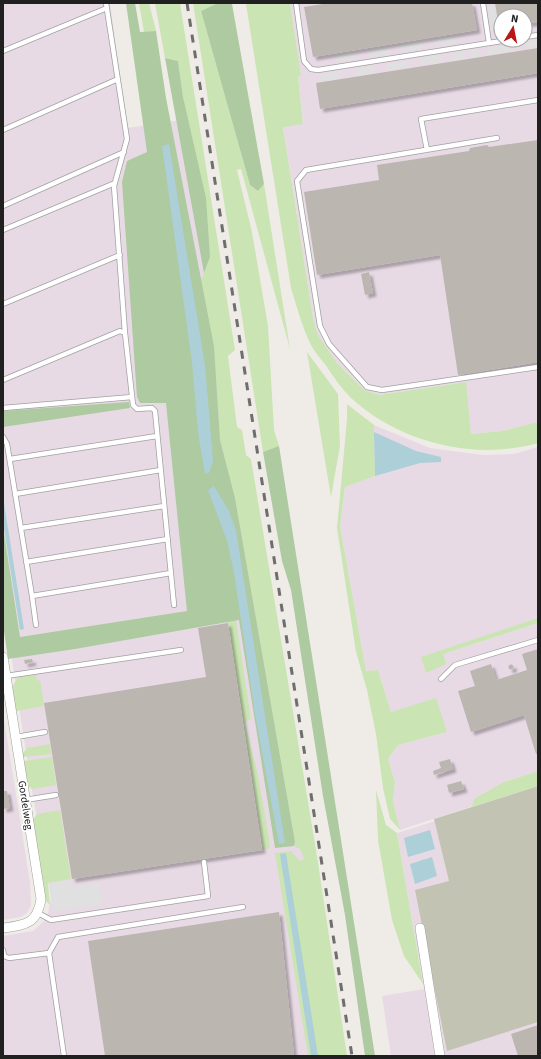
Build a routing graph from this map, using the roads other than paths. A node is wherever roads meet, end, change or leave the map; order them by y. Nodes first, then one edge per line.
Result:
1 (296, 3) edge
2 (483, 3) edge
3 (107, 5) edge
4 (493, 42) edge
5 (489, 43) junction
6 (3, 51) edge
7 (118, 79) junction
8 (538, 100) edge
9 (3, 130) edge
10 (497, 138) dead end
11 (427, 150) junction
12 (124, 152) junction
13 (115, 183) junction
14 (3, 206) edge
15 (3, 230) edge
16 (120, 255) junction
17 (3, 304) edge
18 (125, 332) junction
19 (538, 367) edge
20 (3, 380) edge
21 (132, 397) junction
22 (3, 408) edge
23 (157, 436) junction
24 (3, 437) edge
25 (10, 460) junction
26 (161, 470) junction
27 (15, 494) junction
28 (164, 506) junction
29 (21, 528) junction
30 (168, 539) junction
31 (26, 562) junction
32 (171, 573) junction
33 (32, 596) junction
34 (174, 605) dead end
35 (36, 625) dead end
36 (538, 640) edge
37 (181, 650) dead end
38 (3, 657) edge
39 (6, 676) junction
40 (442, 679) dead end
41 (45, 732) dead end
42 (16, 737) junction
43 (56, 795) dead end
44 (25, 800) junction
45 (204, 862) dead end
46 (243, 907) dead end
47 (38, 913) junction
48 (3, 928) edge
49 (420, 928) dead end
50 (3, 950) edge
51 (49, 953) junction
52 (64, 1056) edge
53 (440, 1056) edge

1 - 5 lane
2 - 5 lane
3 - 6 lane
3 - 7 lane
4 - 5 lane
7 - 9 lane
7 - 12 lane
8 - 11 lane
10 - 11 lane
11 - 19 lane
12 - 13 lane
12 - 14 lane
13 - 15 lane
13 - 16 lane
16 - 17 lane
16 - 18 lane
18 - 20 lane
18 - 21 lane
21 - 22 lane
21 - 23 lane
23 - 25 lane
23 - 26 lane
24 - 25 lane
25 - 27 lane
26 - 27 lane
26 - 28 lane
27 - 29 lane
28 - 29 lane
28 - 30 lane
29 - 31 lane
30 - 31 lane
30 - 32 lane
31 - 33 lane
32 - 33 lane
32 - 34 lane
33 - 35 lane
36 - 40 lane
37 - 39 lane
38 - 39 street, Gordelweg
39 - 42 street, Gordelweg
41 - 42 lane
42 - 44 street, Gordelweg
43 - 44 lane
44 - 47 street, Gordelweg
45 - 47 lane
46 - 51 lane
47 - 48 street
49 - 53 street
50 - 51 lane
51 - 52 lane

